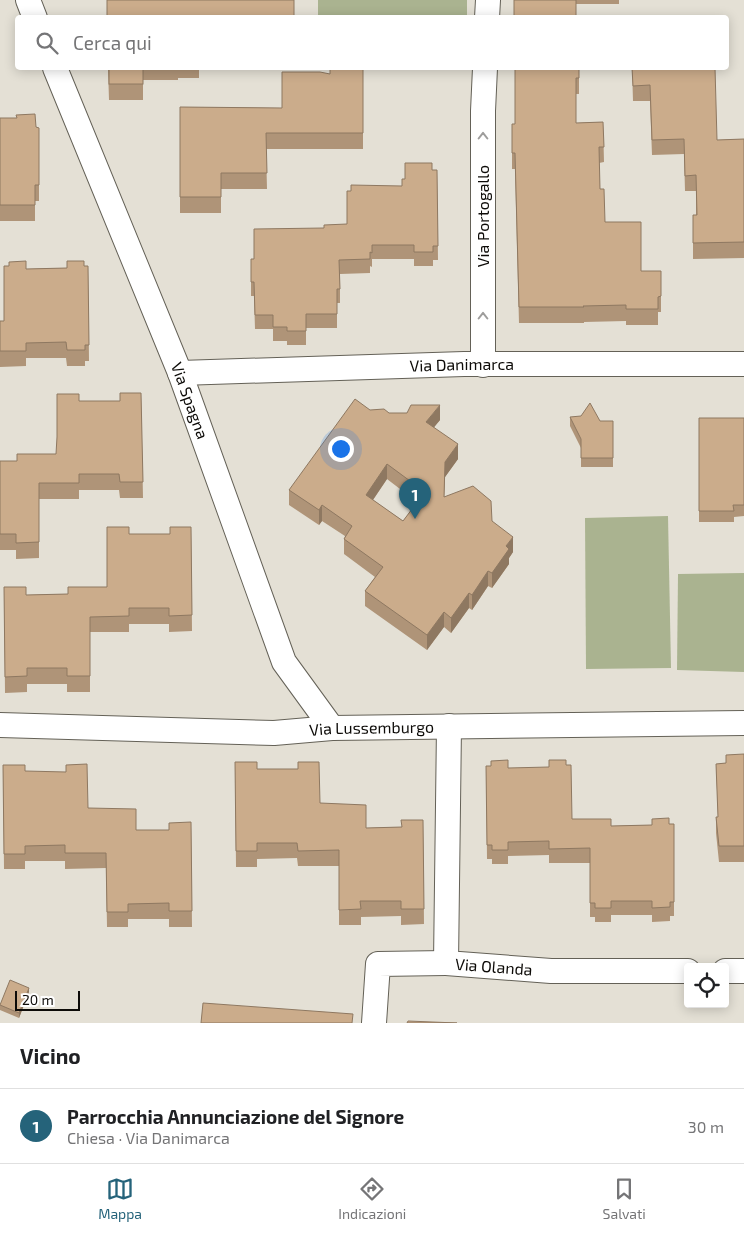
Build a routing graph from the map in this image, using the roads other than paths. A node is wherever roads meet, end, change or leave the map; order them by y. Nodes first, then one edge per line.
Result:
1 (28, 0) edge
2 (488, 0) edge
3 (34, 15) edge
4 (487, 15) edge
5 (56, 70) edge
6 (485, 70) edge
7 (744, 364) edge
8 (483, 365) junction
9 (180, 374) junction
10 (744, 723) edge
11 (0, 725) edge
12 (449, 726) junction
13 (332, 728) junction
14 (446, 963) junction
15 (684, 971) edge
16 (729, 971) edge
17 (744, 971) edge
18 (374, 1023) edge

1 - 3 street
2 - 4 street
5 - 9 street, Via Spagna
8 -> 6 street, Via Portogallo
7 - 8 street, Via Danimarca
8 - 9 street, Via Danimarca
9 - 13 street, Via Spagna
10 - 12 street, Via Lussemburgo
11 - 13 street, Via Lussemburgo
12 - 13 street, Via Lussemburgo
12 - 14 street, Via Olanda
14 - 15 street, Via Olanda
14 - 18 street
16 - 17 street

